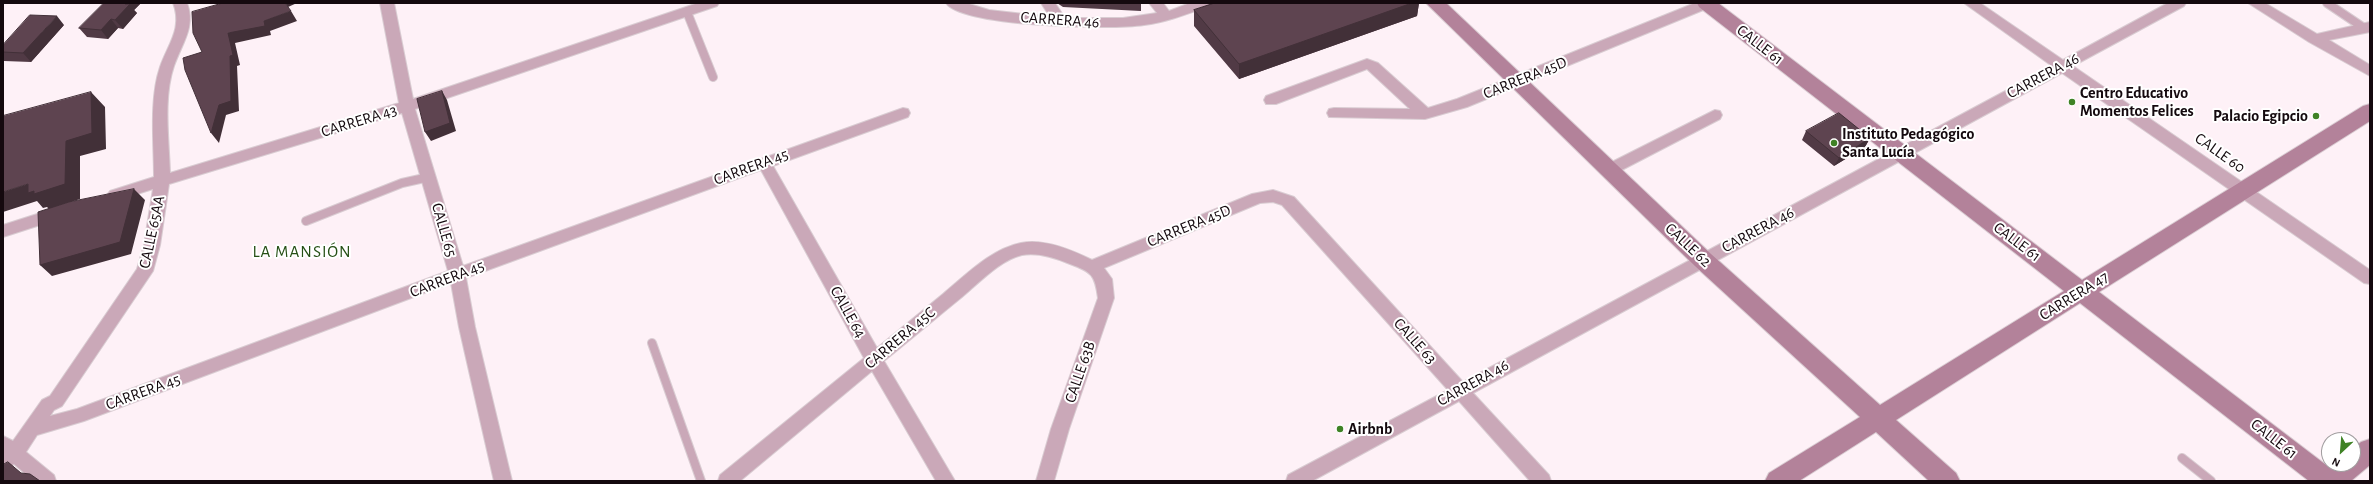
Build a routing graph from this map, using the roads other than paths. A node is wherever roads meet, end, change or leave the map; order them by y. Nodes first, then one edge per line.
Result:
1 (387, 3) edge
2 (712, 3) edge
3 (1048, 3) edge
4 (1156, 3) edge
5 (1204, 3) edge
6 (1435, 3) edge
7 (1707, 3) edge
8 (1971, 3) edge
9 (2180, 3) edge
10 (2255, 3) edge
11 (2327, 3) edge
12 (954, 4) edge
13 (182, 10) edge
14 (199, 12) edge
15 (687, 12) junction
16 (1166, 16) junction
17 (1060, 21) junction
18 (2367, 28) edge
19 (2314, 38) junction
20 (2062, 66) junction
21 (2370, 71) edge
22 (712, 77) dead end
23 (1518, 81) junction
24 (1271, 100) dead end
25 (407, 106) junction
26 (2370, 111) edge
27 (903, 113) dead end
28 (1334, 113) dead end
29 (1425, 114) junction
30 (1715, 115) dead end
31 (1901, 153) junction
32 (764, 162) junction
33 (1610, 170) junction
34 (429, 177) junction
35 (162, 180) junction
36 (2243, 191) junction
37 (102, 200) edge
38 (1288, 201) joint
39 (71, 209) edge
40 (306, 222) dead end
41 (3, 231) edge
42 (1703, 260) junction
43 (1091, 267) junction
44 (458, 276) junction
45 (2370, 278) edge
46 (2082, 291) junction
47 (652, 343) dead end
48 (874, 359) junction
49 (1460, 390) junction
50 (1878, 418) junction
51 (32, 428) junction
52 (2370, 450) edge
53 (7, 453) edge
54 (2361, 457) edge
55 (2182, 458) dead end
56 (2343, 472) edge
57 (1299, 480) edge
58 (47, 481) edge
59 (503, 481) edge
60 (701, 481) edge
61 (727, 481) edge
62 (946, 481) edge
63 (1045, 481) edge
64 (1542, 481) edge
65 (1778, 481) edge
66 (1947, 481) edge
67 (2211, 481) edge
68 (2328, 481) edge
69 (2332, 481) edge

1 - 25 street, CALLE 65
2 - 15 street, CARRERA 43
3 - 17 street
4 - 16 street
5 - 16 street
6 - 23 main road, CALLE 62
7 - 23 street, CARRERA 45D
7 - 31 main road, CALLE 61
8 - 20 street, CALLE 60
9 - 20 street, CARRERA 46
10 - 19 street
11 - 18 lane
12 - 17 street, CARRERA 46
13 - 14 street
13 - 35 street, CALLE 65AA
15 - 22 lane
15 - 25 street, CARRERA 43
16 - 17 street, CARRERA 46
18 - 19 street
19 - 21 street
20 - 31 street, CARRERA 46
20 - 36 street, CALLE 60
23 - 29 street, CARRERA 45D
23 - 33 main road, CALLE 62
24 - 29 street
25 - 34 street, CALLE 65
25 - 35 street, CARRERA 43
26 - 36 main road, CARRERA 47
27 - 32 street, CARRERA 45
28 - 29 street, CARRERA 45D
30 - 33 street
31 - 42 street, CARRERA 46
31 - 46 main road, CALLE 61
32 - 44 street, CARRERA 45
32 - 48 street, CALLE 64
33 - 42 main road, CALLE 62
34 - 40 lane
34 - 44 street, CALLE 65
35 - 37 street, CARRERA 43
35 - 51 street, CALLE 65AA
36 - 45 street, CALLE 60
36 - 46 main road, CARRERA 47
38 - 43 street, CARRERA 45D
38 - 49 street, CALLE 63
39 - 41 street
42 - 49 street, CARRERA 46
42 - 50 main road, CALLE 62
43 - 48 street, CARRERA 45C
43 - 63 street, CALLE 63B
44 - 51 street, CARRERA 45
44 - 59 street, CALLE 65
46 - 50 main road, CARRERA 47
46 - 68 main road, CALLE 61
47 - 60 lane
48 - 61 street, CARRERA 45C
48 - 62 street, CALLE 64
49 - 57 street, CARRERA 46
49 - 64 street, CALLE 63
50 - 65 main road, CARRERA 47
50 - 66 main road, CALLE 62
51 - 53 street
52 - 54 main road
53 - 58 street
55 - 67 lane
56 - 69 main road

